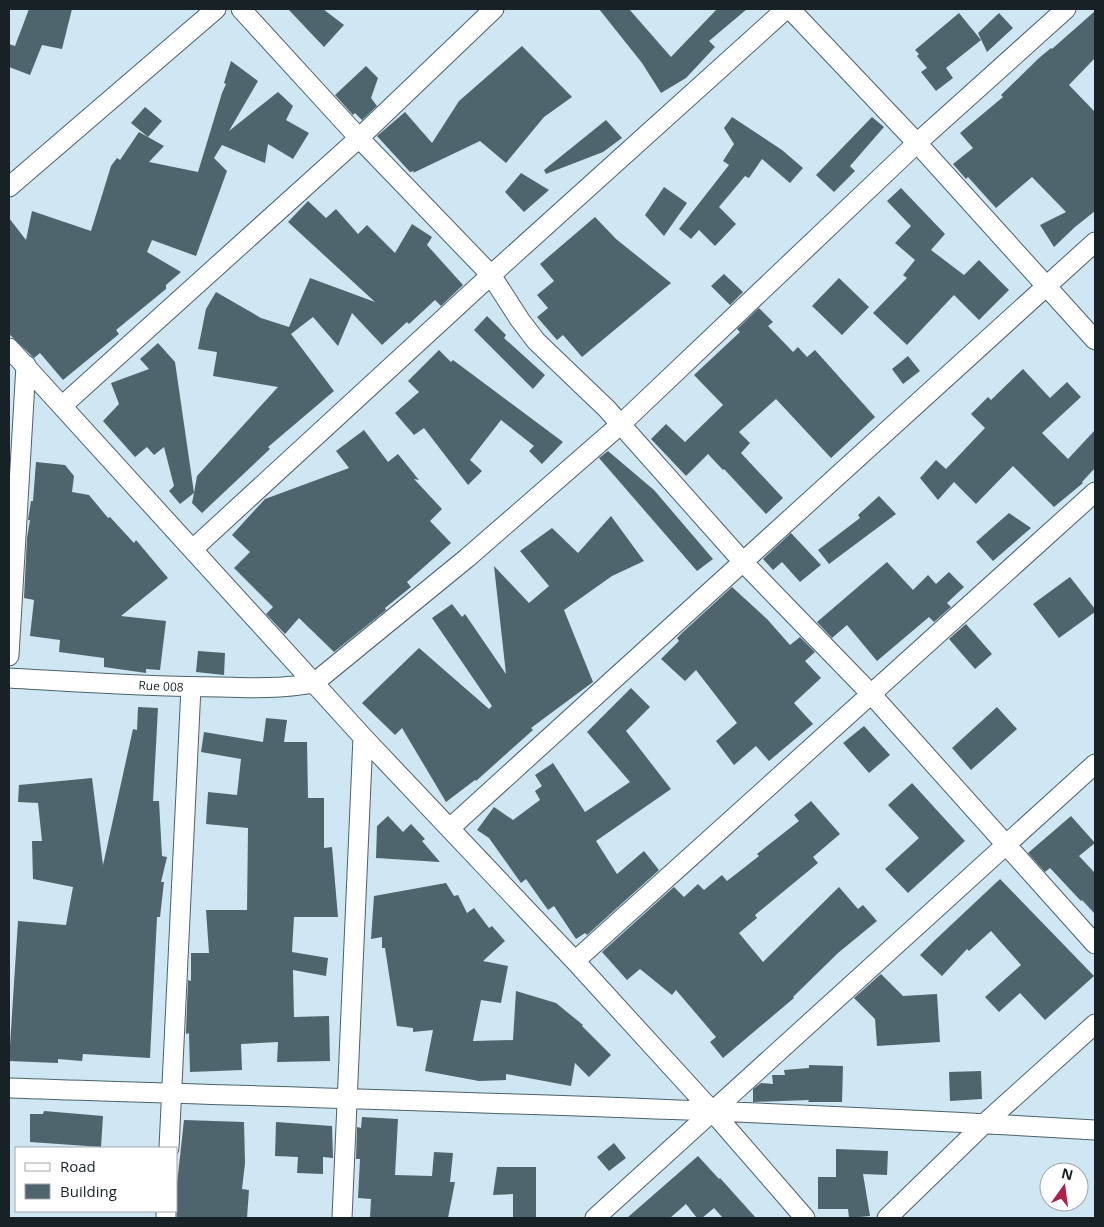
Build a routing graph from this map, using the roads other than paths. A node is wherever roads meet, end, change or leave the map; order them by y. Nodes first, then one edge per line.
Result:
1 (216, 9) edge
2 (241, 9) edge
3 (494, 9) edge
4 (788, 9) edge
5 (1066, 9) edge
6 (359, 138) junction
7 (917, 143) junction
8 (9, 187) edge
9 (1095, 242) edge
10 (491, 275) junction
11 (1047, 288) junction
12 (1095, 340) edge
13 (9, 348) edge
14 (26, 365) junction
15 (62, 406) junction
16 (620, 424) junction
17 (1095, 492) edge
18 (193, 549) junction
19 (744, 563) junction
20 (9, 656) edge
21 (9, 678) edge
22 (314, 683) junction
23 (191, 687) junction
24 (872, 695) junction
25 (363, 736) junction
26 (1095, 764) edge
27 (450, 828) junction
28 (1006, 845) junction
29 (1095, 944) edge
30 (575, 961) junction
31 (1095, 1024) edge
32 (9, 1088) edge
33 (172, 1093) junction
34 (348, 1098) junction
35 (712, 1111) junction
36 (985, 1123) junction
37 (1095, 1130) edge
38 (169, 1147) edge
39 (342, 1218) edge
40 (595, 1218) edge
41 (805, 1218) edge
42 (887, 1218) edge

1 - 8 street
2 - 6 street
3 - 6 street
4 - 7 street
4 - 10 street
5 - 7 street
6 - 10 street
6 - 15 street
7 - 11 street
7 - 16 street
9 - 11 street
10 - 16 street
10 - 18 street
11 - 12 street
11 - 19 street
13 - 14 street
14 - 15 street
14 - 20 street
15 - 18 street
16 - 19 street
16 - 22 street
17 - 24 street
18 - 22 street
19 - 24 street
19 - 27 street
21 - 23 street, Rue 008
22 - 23 street, Rue 008
22 - 25 street
23 - 33 street
24 - 28 street
24 - 30 street
25 - 27 street
25 - 34 street
26 - 28 street
27 - 30 street
28 - 29 street
28 - 35 street
30 - 35 street
31 - 36 street
32 - 33 street
33 - 34 street
33 - 38 street
34 - 35 street
34 - 39 street
35 - 36 street
35 - 40 street
35 - 41 street
36 - 37 street
36 - 42 street

